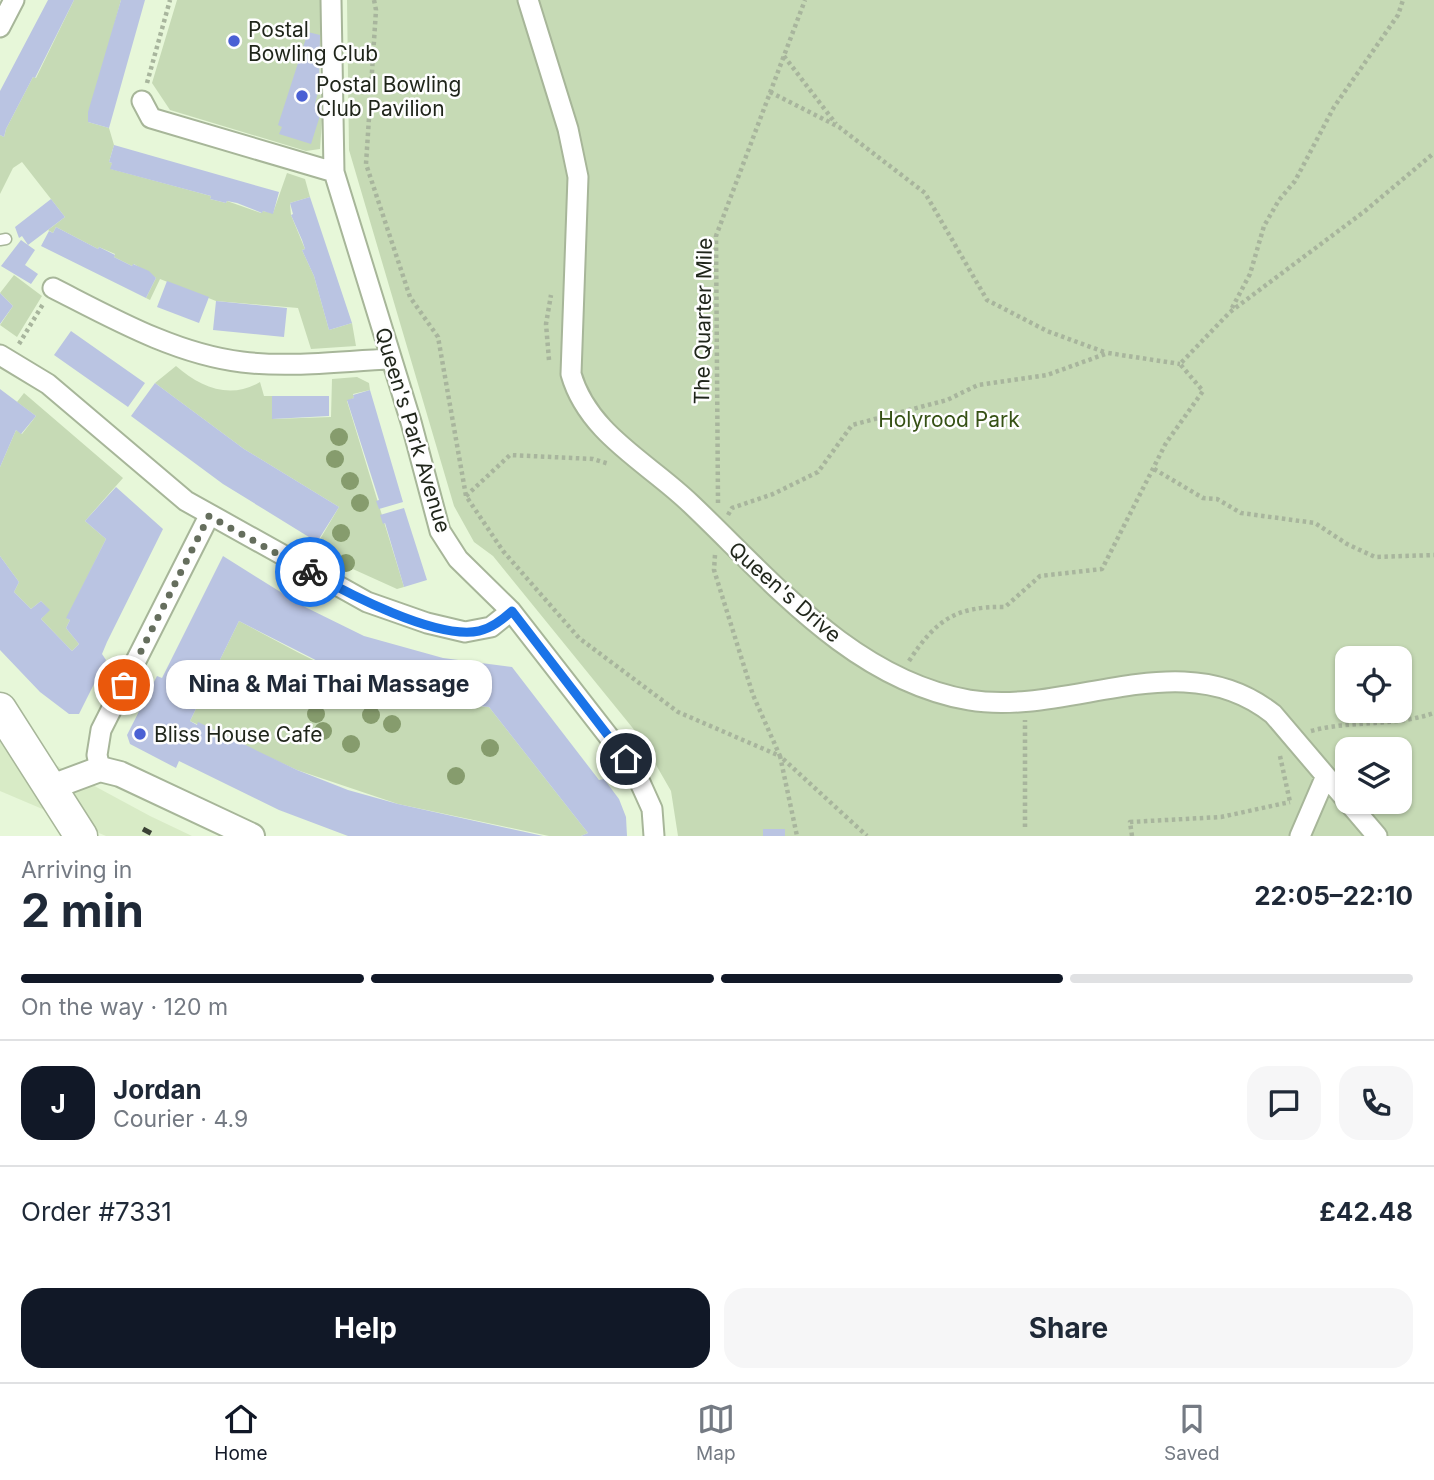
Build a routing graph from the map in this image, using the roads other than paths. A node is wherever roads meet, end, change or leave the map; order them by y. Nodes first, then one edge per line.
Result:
1 (14, 0) edge
2 (331, 0) edge
3 (528, 0) edge
4 (0, 27) edge
5 (142, 101) road end
6 (334, 172) junction
7 (53, 288) road end
8 (5, 357) edge
9 (391, 359) junction
10 (209, 516) junction
11 (512, 611) junction
12 (0, 709) edge
13 (100, 769) junction
14 (1325, 778) junction
15 (49, 788) junction
16 (81, 836) edge
17 (252, 836) edge
18 (654, 836) edge
19 (1300, 836) edge
20 (1377, 836) edge

1 - 4 street
2 - 6 street, Queen's Park Avenue
3 - 14 street, Queen's Drive
5 - 6 street
6 - 9 street, Queen's Park Avenue
7 - 9 street
8 - 10 street
9 - 11 street, Queen's Park Avenue
10 - 11 street
10 - 13 street
11 - 18 street, Queen's Park Avenue
12 - 15 main road
13 - 15 street
13 - 17 street
14 - 19 street
14 - 20 street, Queen's Drive
15 - 16 main road

